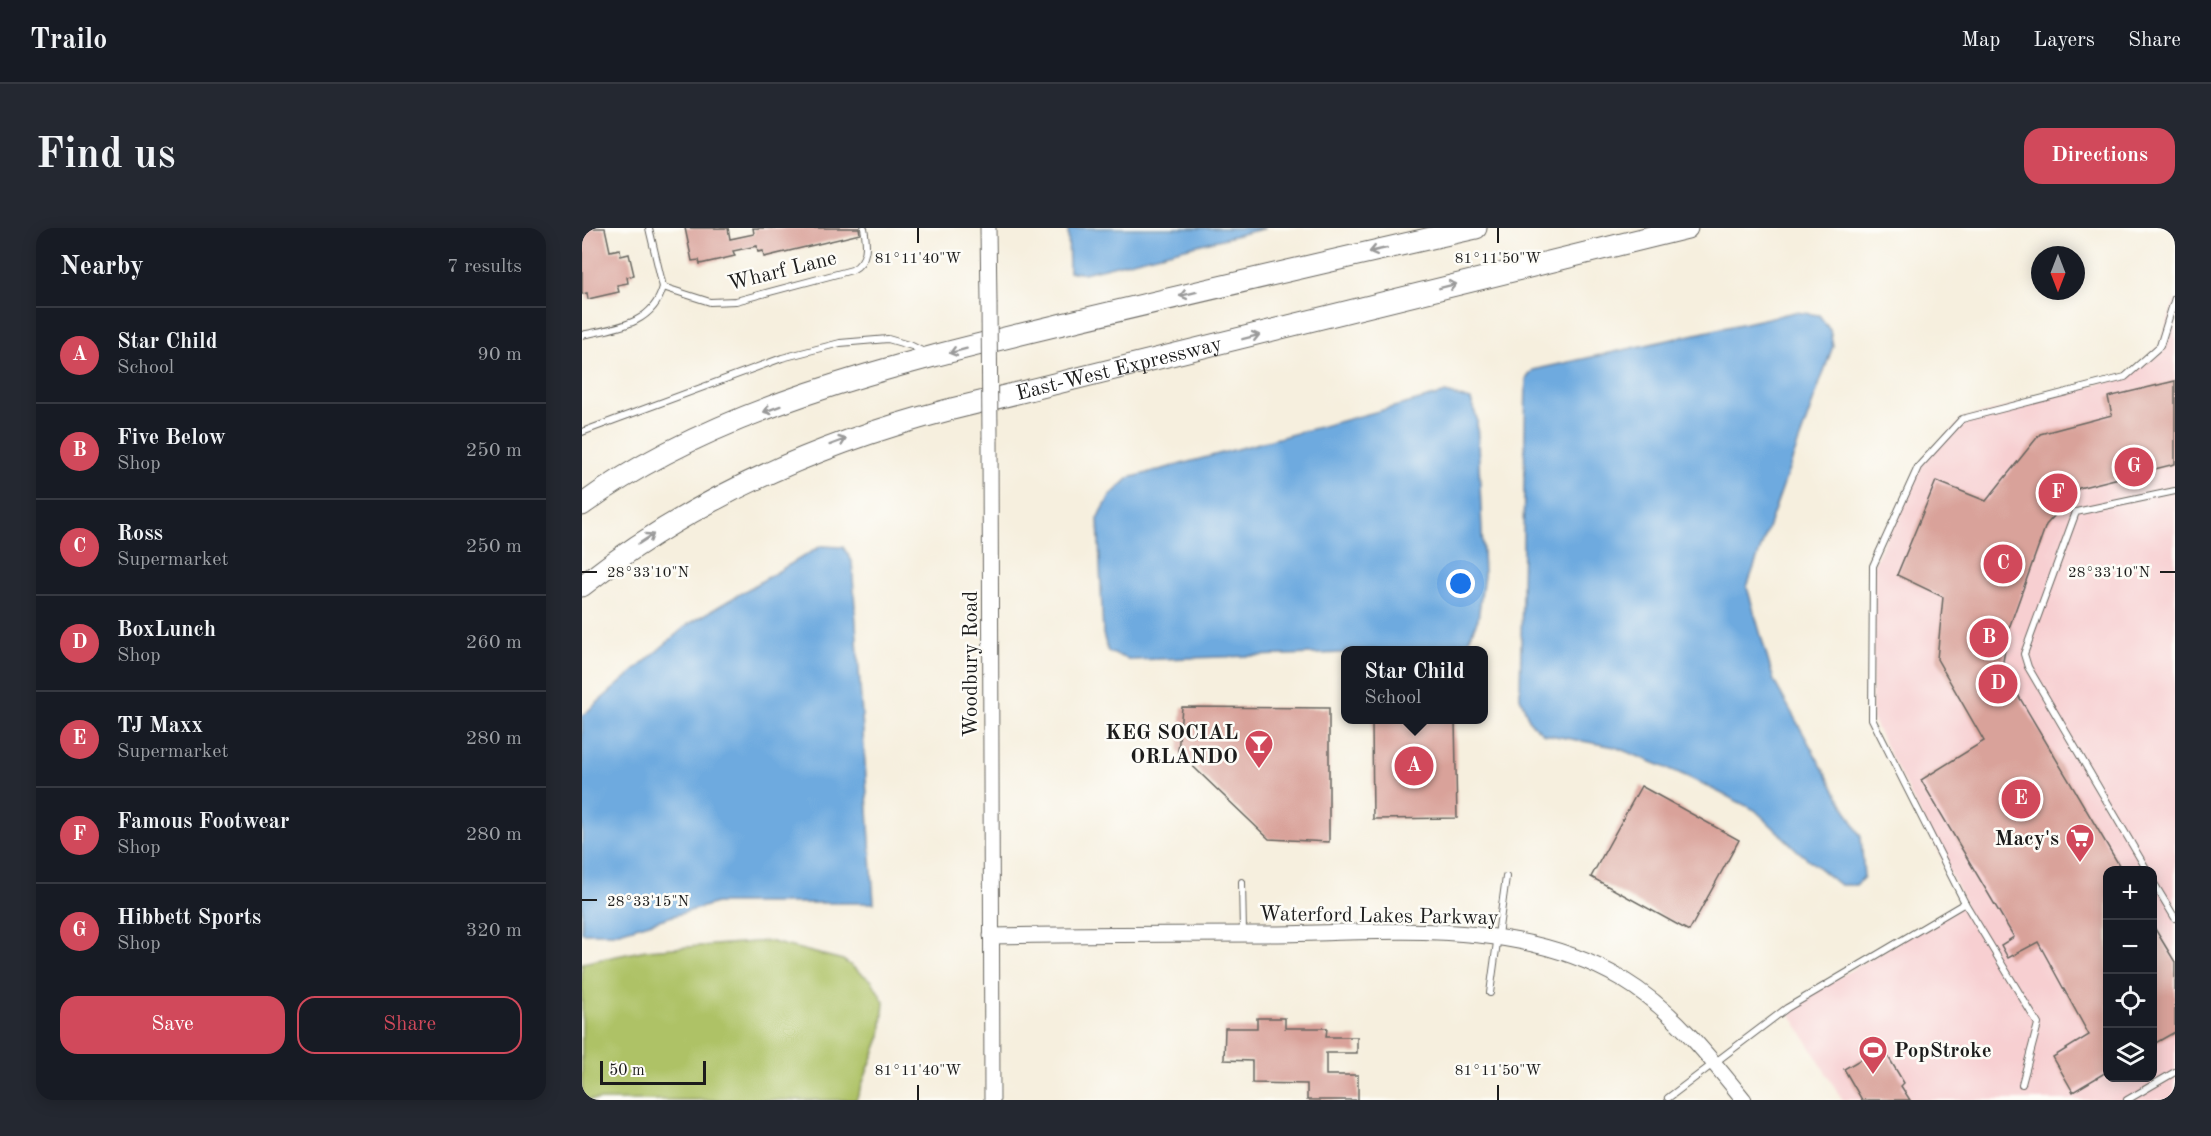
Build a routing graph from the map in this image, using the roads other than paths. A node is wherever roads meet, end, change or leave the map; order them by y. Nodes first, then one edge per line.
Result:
1 (649, 228) edge
2 (864, 228) edge
3 (988, 228) edge
4 (1476, 228) edge
5 (1687, 228) edge
6 (663, 287) junction
7 (2175, 298) edge
8 (582, 335) edge
9 (933, 357) junction
10 (582, 432) edge
11 (2175, 491) edge
12 (582, 506) edge
13 (582, 586) edge
14 (2145, 866) edge
15 (1506, 877) dead end
16 (1242, 882) dead end
17 (2157, 888) edge
18 (1965, 903) junction
19 (2175, 918) edge
20 (1243, 934) junction
21 (991, 936) junction
22 (1496, 936) junction
23 (1490, 993) dead end
24 (1714, 1063) junction
25 (2175, 1072) edge
26 (2022, 1084) dead end
27 (1668, 1098) dead end
28 (992, 1100) edge
29 (1744, 1100) edge
30 (2127, 1100) edge

1 - 6 lane
2 - 6 lane, Wharf Lane
3 - 21 street, Woodbury Road, bridge
4 -> 9 highway
13 -> 5 highway, East-West Expressway
6 - 8 lane
7 - 18 lane
9 - 10 lane
9 -> 12 highway
11 - 14 lane
15 - 22 lane
16 - 20 lane
17 - 19 lane
18 - 24 lane
18 - 26 lane
20 - 21 street, Waterford Lakes Parkway
20 - 22 street, Waterford Lakes Parkway
21 - 28 street, Woodbury Road
22 - 23 lane
22 - 24 street, Waterford Lakes Parkway
24 - 27 lane
24 - 29 street, Waterford Lakes Parkway
25 - 30 lane

